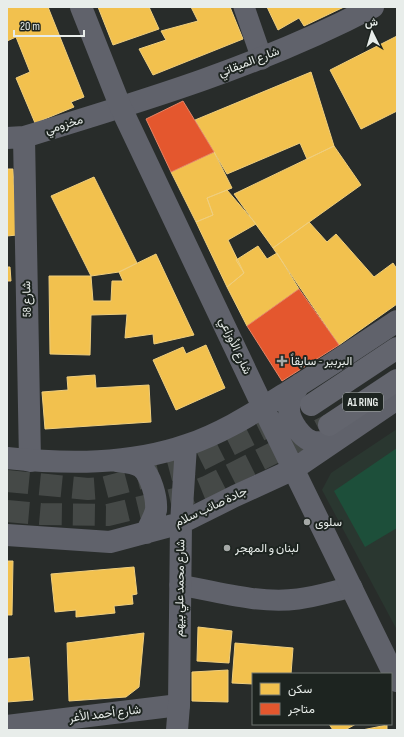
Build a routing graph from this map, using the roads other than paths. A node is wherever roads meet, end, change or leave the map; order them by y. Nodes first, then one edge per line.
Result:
1 (81, 7) edge
2 (244, 7) edge
3 (373, 7) edge
4 (262, 59) junction
5 (121, 108) junction
6 (15, 138) edge
7 (397, 321) edge
8 (397, 348) edge
9 (397, 380) edge
10 (300, 384) junction
11 (397, 399) edge
12 (311, 405) dead end
13 (263, 407) junction
14 (332, 433) junction
15 (186, 446) junction
16 (7, 458) edge
17 (30, 461) junction
18 (114, 461) junction
19 (294, 469) junction
20 (181, 523) junction
21 (146, 533) junction
22 (7, 535) edge
23 (180, 585) junction
24 (352, 587) junction
25 (397, 681) edge
26 (179, 705) junction
27 (7, 726) edge
28 (177, 730) edge

1 - 5 street, شارع الأوزاعي
2 - 4 street
3 - 4 street, شارع الميقاتي
4 - 5 street, شارع الميقاتي
5 - 6 street, مخزومي
5 - 13 street, شارع الأوزاعي
6 - 17 street, شارع 58
7 - 10 street
8 - 12 highway, A1 RING
9 - 14 highway, A1 RING
10 - 13 street
10 - 14 street
11 - 14 street, جادة صائب سلام
13 - 15 street
13 - 19 street, شارع الأوزاعي
14 - 19 street, جادة صائب سلام
15 - 18 street
15 - 20 street, شارع محمد علي بيهم
16 - 17 street
17 - 18 street
18 - 21 street
19 - 20 street, جادة صائب سلام
19 - 24 street, شارع الأوزاعي
20 - 21 street, جادة صائب سلام
20 - 23 street, شارع محمد علي بيهم
21 - 22 street, جادة صائب سلام
23 - 24 street
23 - 26 street, شارع محمد علي بيهم
24 - 25 street, شارع الأوزاعي
26 - 27 street, شارع أحمد الأغر
26 - 28 street, شارع محمد علي بيهم

